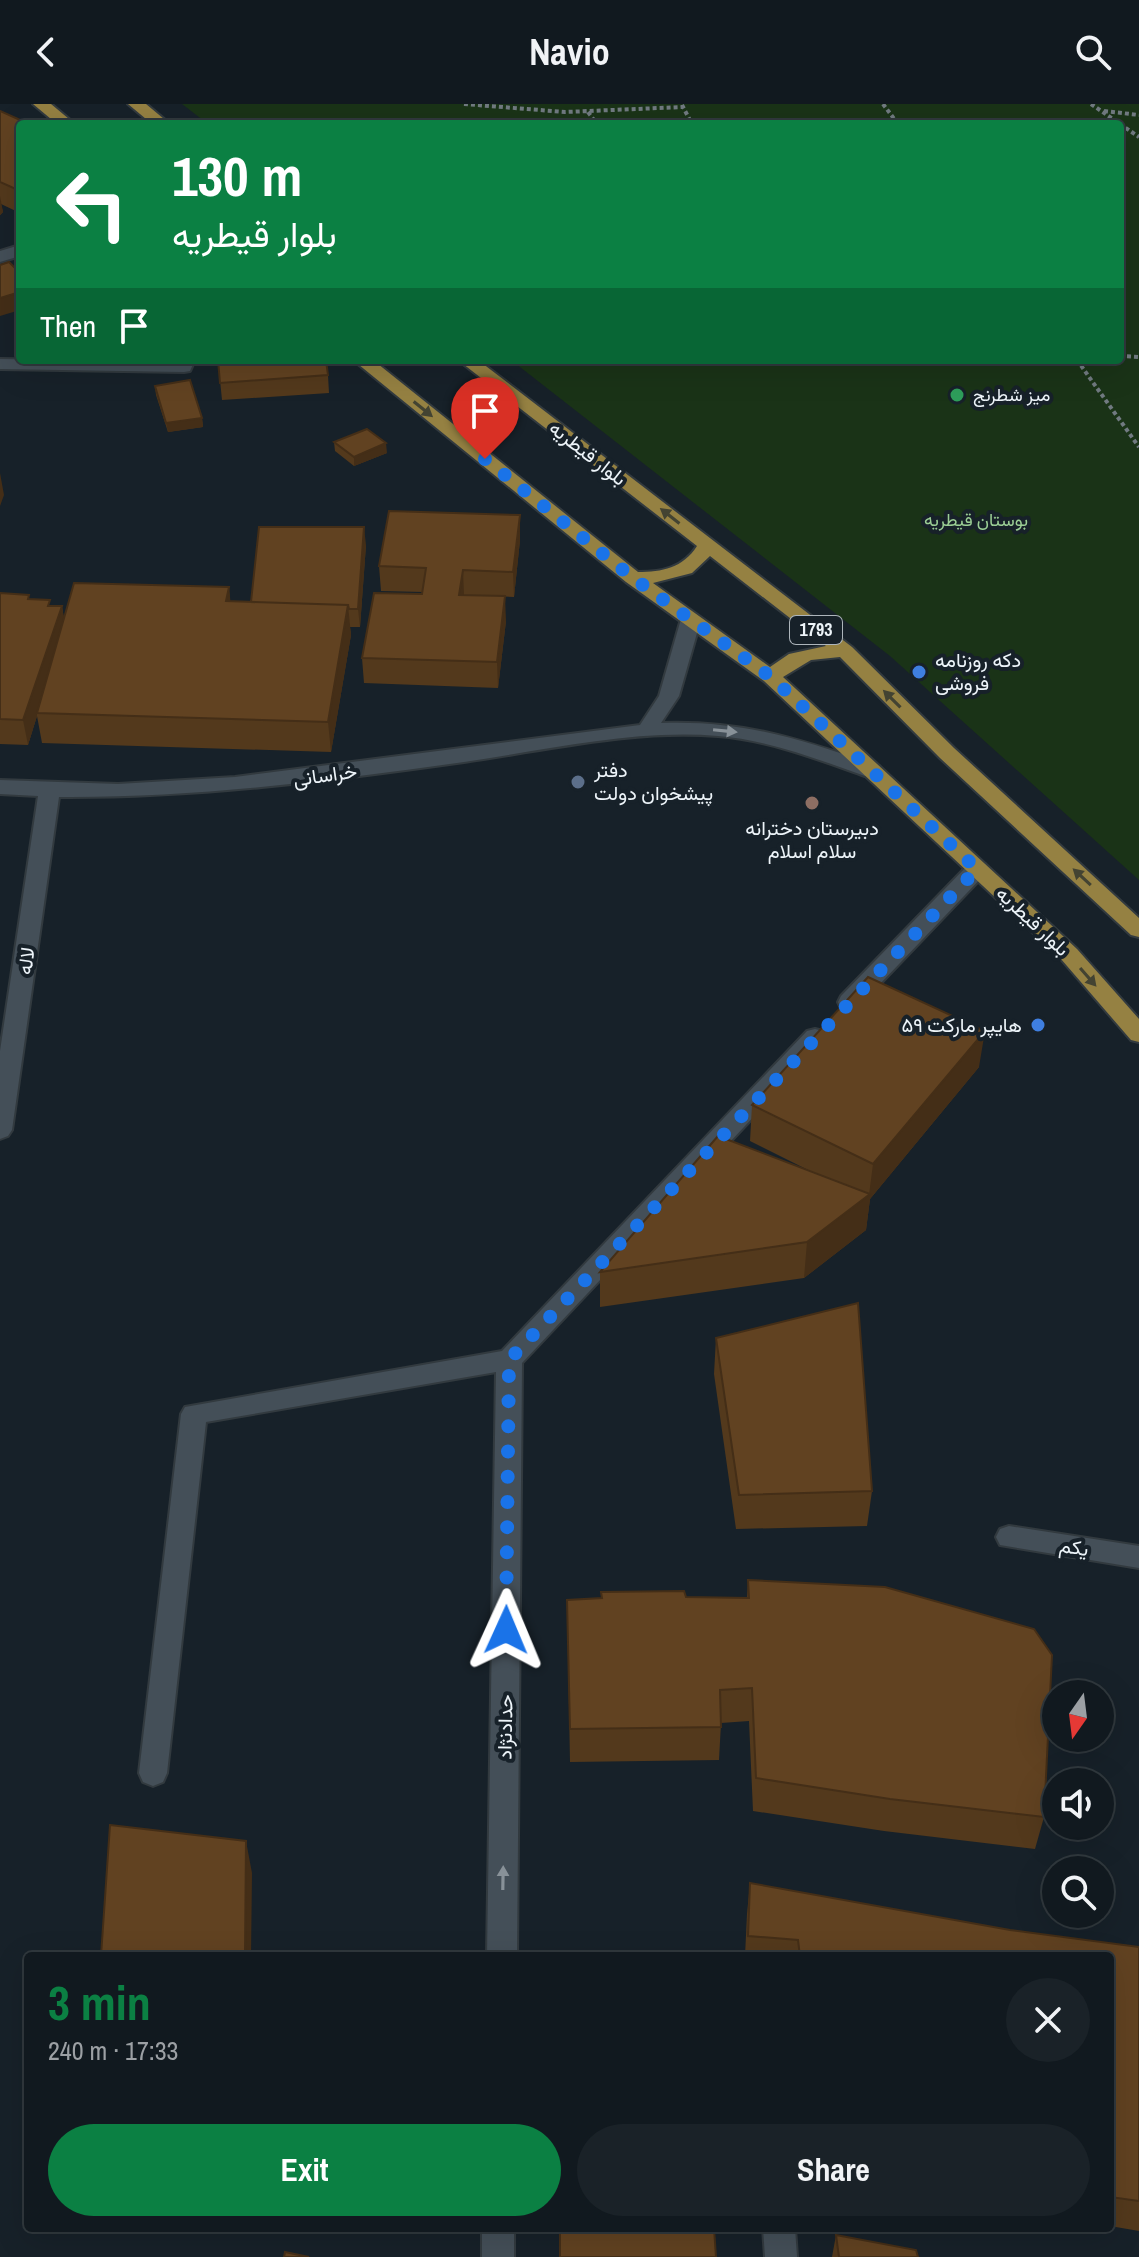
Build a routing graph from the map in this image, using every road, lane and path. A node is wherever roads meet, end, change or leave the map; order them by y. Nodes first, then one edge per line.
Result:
1 (41, 104) edge
2 (136, 104) edge
3 (464, 104) edge
4 (1091, 104) edge
5 (682, 105) edge
6 (587, 111) junction
7 (1101, 111) junction
8 (1139, 115) edge
9 (62, 120) edge
10 (157, 120) edge
11 (594, 120) edge
12 (1114, 120) edge
13 (0, 364) edge
14 (185, 364) edge
15 (367, 364) edge
16 (472, 364) edge
17 (1080, 364) edge
18 (1139, 447) edge
19 (707, 545) junction
20 (633, 578) junction
21 (691, 619) junction
22 (845, 651) junction
23 (771, 677) junction
24 (647, 730) junction
25 (872, 771) junction
26 (0, 787) edge
27 (49, 791) junction
28 (977, 869) junction
29 (1139, 930) edge
30 (1139, 1034) edge
31 (0, 1130) edge
32 (713, 1144) junction
33 (739, 1156) edge
34 (509, 1360) junction
35 (1009, 1537) dead end
36 (1139, 1557) edge
37 (153, 1773) dead end
38 (502, 1952) edge
39 (498, 2232) edge
40 (779, 2232) edge
41 (498, 2257) edge
42 (781, 2257) edge

1 - 9 main road
2 - 10 main road
3 - 6 path
4 - 7 path
5 - 6 path
6 - 11 path
7 - 8 path
7 - 12 path
13 - 14 street
15 -> 20 main road, بلوار قیطریه
19 -> 16 main road, بلوار قیطریه / 1793
17 - 18 path
19 - 20 main road
19 - 22 main road, بلوار قیطریه / 1793
20 - 21 main road, بلوار قیطریه
21 - 23 main road, بلوار قیطریه
21 - 24 street
22 - 23 main road
29 -> 22 main road, بلوار قیطریه / 1793
23 - 25 main road, بلوار قیطریه
24 -> 25 street, خراسانی
24 - 27 street, خراسانی
25 - 28 main road, بلوار قیطریه
26 - 27 street, خراسانی
27 - 31 street, لاله
28 -> 30 main road, بلوار قیطریه
28 - 32 street
32 - 33 street
32 - 34 street
34 - 37 street
38 -> 34 street, حدادنژاد
35 - 36 street, یکم
39 - 41 street
40 - 42 street

